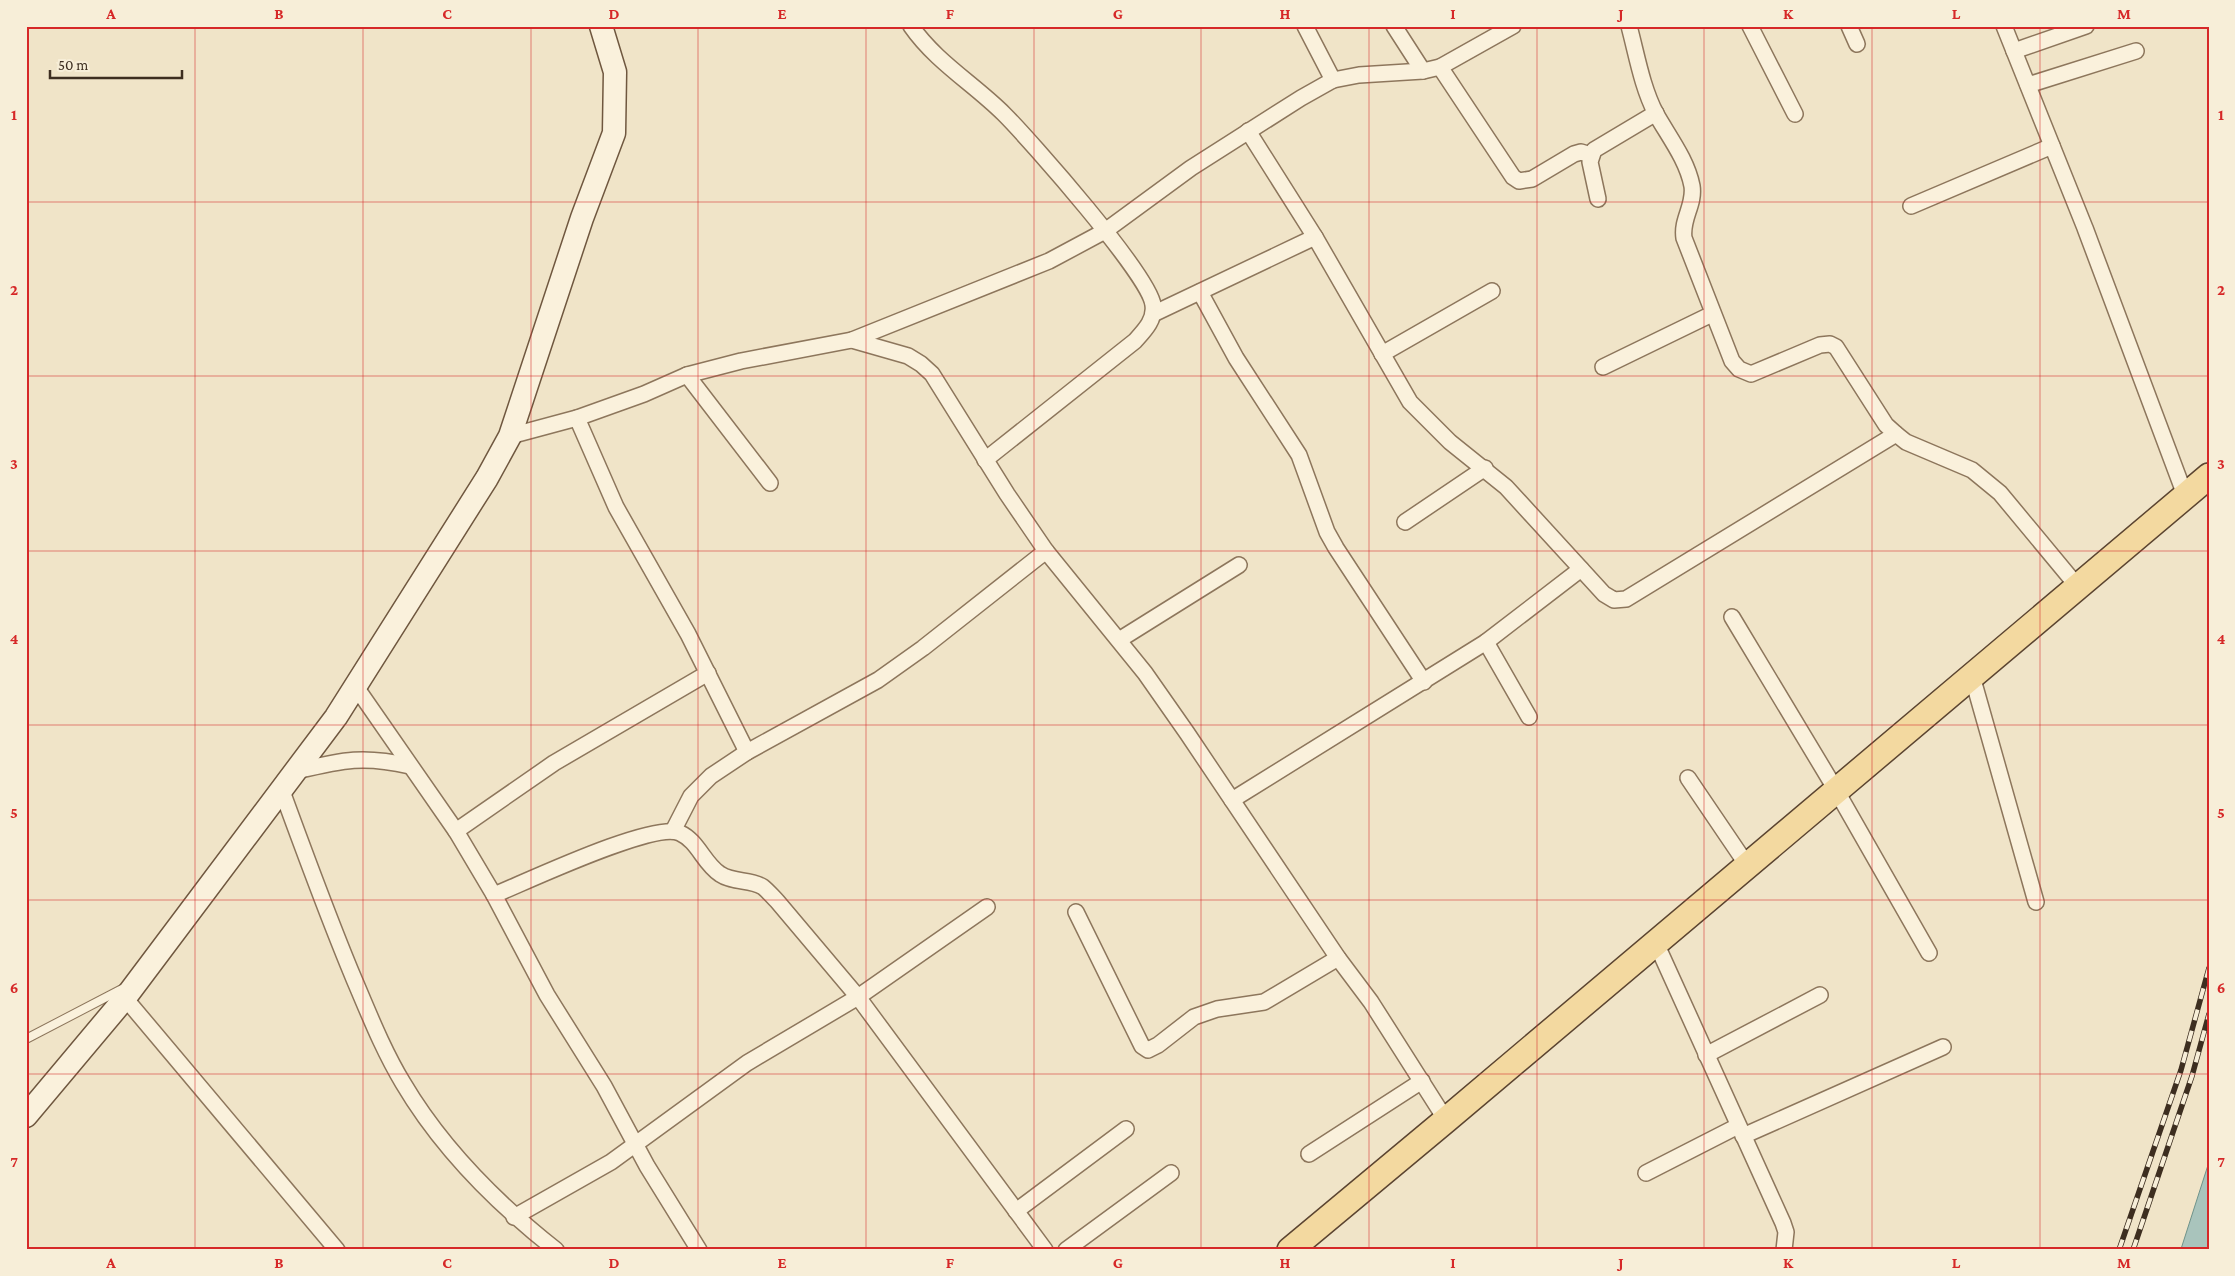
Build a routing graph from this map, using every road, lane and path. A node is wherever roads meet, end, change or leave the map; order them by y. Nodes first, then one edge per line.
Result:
1 (601, 26) edge
2 (911, 26) edge
3 (1394, 26) edge
4 (1513, 26) edge
5 (1629, 26) edge
6 (1750, 26) edge
7 (1849, 26) edge
8 (2004, 26) edge
9 (2086, 26) edge
10 (1307, 27) edge
11 (1857, 44) dead end
12 (2014, 51) junction
13 (2136, 51) dead end
14 (1440, 67) junction
15 (1423, 71) junction
16 (1333, 80) junction
17 (2028, 85) junction
18 (1656, 113) junction
19 (1795, 114) dead end
20 (1248, 131) junction
21 (2052, 146) junction
22 (1591, 155) junction
23 (1598, 199) dead end
24 (1911, 206) dead end
25 (1105, 231) junction
26 (1314, 237) junction
27 (1492, 291) dead end
28 (1200, 292) junction
29 (1153, 314) junction
30 (1712, 314) junction
31 (852, 340) junction
32 (1382, 354) junction
33 (1603, 366) dead end
34 (687, 375) junction
35 (577, 418) junction
36 (1896, 434) junction
37 (510, 436) junction
38 (985, 460) junction
39 (1485, 468) junction
40 (2209, 476) edge
41 (770, 483) dead end
42 (2185, 495) junction
43 (1405, 522) dead end
44 (1046, 551) junction
45 (1239, 566) dead end
46 (1581, 569) junction
47 (2078, 587) junction
48 (1732, 618) dead end
49 (1119, 640) junction
50 (1486, 642) junction
51 (708, 673) junction
52 (1972, 676) junction
53 (1424, 682) junction
54 (356, 686) junction
55 (1529, 716) dead end
56 (747, 752) junction
57 (410, 766) junction
58 (296, 771) junction
59 (1688, 778) dead end
60 (1836, 790) junction
61 (282, 792) junction
62 (1232, 800) junction
63 (456, 831) junction
64 (673, 831) junction
65 (1748, 865) junction
66 (494, 895) junction
67 (2036, 902) dead end
68 (988, 907) dead end
69 (1076, 912) dead end
70 (1656, 943) junction
71 (1929, 953) dead end
72 (1338, 958) junction
73 (131, 990) junction
74 (1820, 995) dead end
75 (858, 997) junction
76 (26, 1039) edge
77 (1943, 1047) dead end
78 (1706, 1054) junction
79 (1422, 1081) junction
80 (26, 1116) edge
81 (1446, 1120) junction
82 (1126, 1130) dead end
83 (1741, 1131) junction
84 (635, 1144) junction
85 (1309, 1154) dead end
86 (1646, 1173) dead end
87 (1171, 1174) dead end
88 (1016, 1210) junction
89 (514, 1217) junction
90 (337, 1250) edge
91 (556, 1250) edge
92 (699, 1250) edge
93 (1045, 1250) edge
94 (1066, 1250) edge
95 (1290, 1250) edge
96 (1784, 1250) edge

1 - 37 street
2 - 25 street
3 - 15 street
4 - 14 street
5 - 18 street
6 - 19 street
7 - 11 street
8 - 12 street
9 - 12 street
10 - 16 street
12 - 17 street
13 - 17 street
14 - 15 street
14 - 22 street
15 - 16 street
16 - 20 street
17 - 21 street
18 - 22 street
18 - 30 street
20 - 25 street
20 - 26 street
21 - 24 street
21 - 42 street
22 - 23 street
25 - 29 street
25 - 31 street
26 - 28 street
26 - 32 street
27 - 32 street
28 - 29 street
28 - 53 street
29 - 38 street
30 - 33 street
30 - 36 street
31 - 34 street
31 - 38 street
32 - 39 street
34 - 35 street
34 - 41 street
35 - 37 street
35 - 51 street
36 - 46 street
36 - 47 street
37 - 54 street
38 - 44 street
39 - 43 street
39 - 46 street
40 - 42 main road
42 - 47 main road
44 - 49 street
44 - 56 street
45 - 49 street
46 - 50 street
47 - 52 main road
48 - 60 street
49 - 62 street
50 - 53 street
50 - 55 street
51 - 56 street
51 - 63 street
52 - 60 main road
52 - 67 street
53 - 62 street
54 - 57 street
54 - 58 street
56 - 64 street
57 - 58 street
57 - 63 street
58 - 61 street
59 - 65 street
60 - 65 main road
60 - 71 street
61 - 73 street
61 - 89 street
62 - 72 street
63 - 66 street
64 - 66 street
64 - 75 street
65 - 70 main road
66 - 84 street
68 - 75 street
69 - 72 street
70 - 78 street
70 - 81 main road
72 - 79 street
73 - 76 lane
73 - 80 street
73 - 90 street
74 - 78 street
75 - 84 street
75 - 88 street
77 - 83 street
78 - 83 street
79 - 81 street
79 - 85 street
81 - 95 main road
82 - 88 street
83 - 86 street
83 - 96 street
84 - 89 street
84 - 92 street
87 - 94 street
88 - 93 street
89 - 91 street

